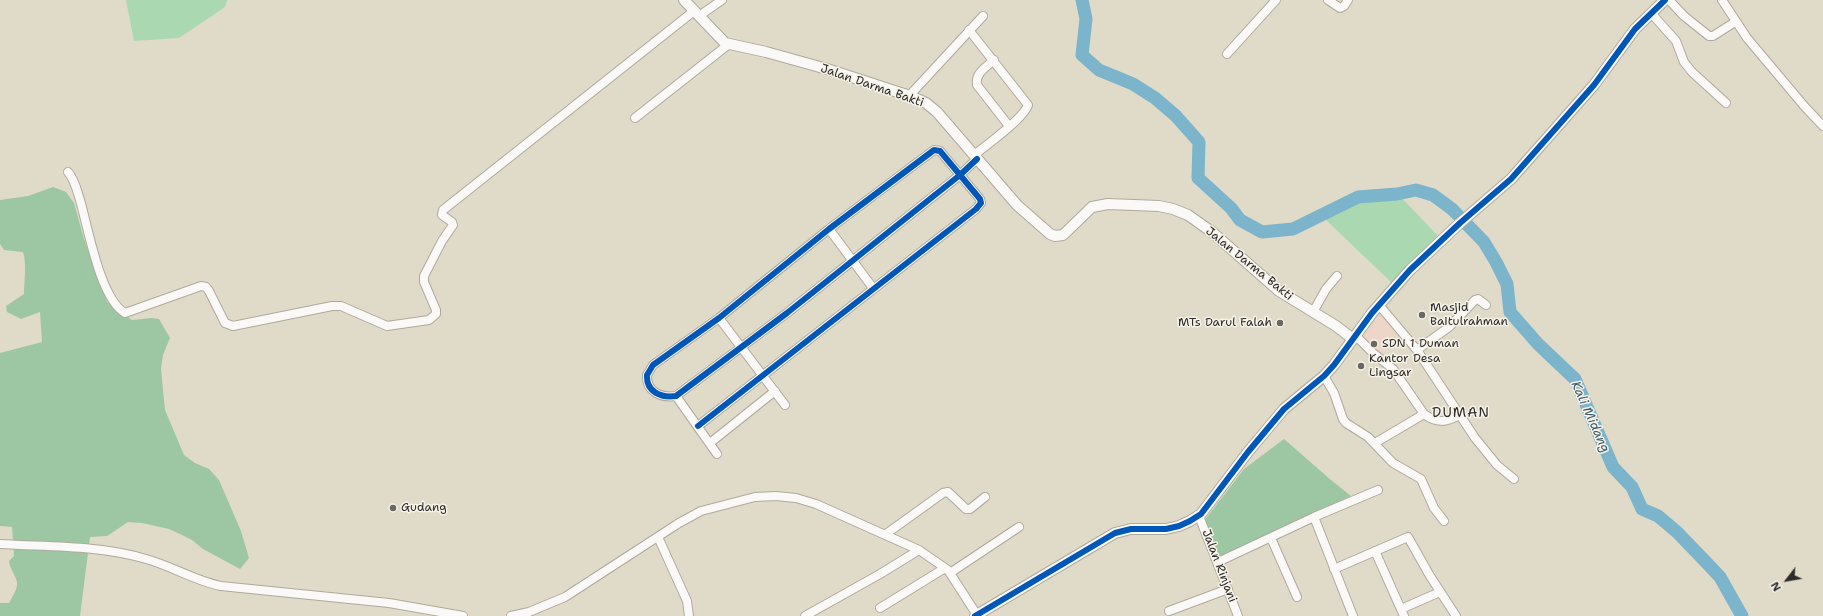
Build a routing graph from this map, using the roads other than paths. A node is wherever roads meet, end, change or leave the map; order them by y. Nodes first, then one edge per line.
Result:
1 (684, 0) edge
2 (722, 0) edge
3 (1276, 0) edge
4 (1328, 0) edge
5 (1348, 0) edge
6 (1665, 0) edge
7 (1669, 0) edge
8 (1722, 0) edge
9 (697, 13) junction
10 (1651, 13) junction
11 (983, 16) dead end
12 (1735, 22) junction
13 (969, 30) junction
14 (729, 44) junction
15 (1227, 54) dead end
16 (994, 60) junction
17 (909, 96) junction
18 (1726, 103) dead end
19 (635, 118) dead end
20 (1009, 126) junction
21 (1823, 126) edge
22 (976, 157) junction
23 (68, 172) dead end
24 (960, 175) junction
25 (829, 229) junction
26 (851, 260) junction
27 (1337, 276) dead end
28 (873, 288) junction
29 (1486, 304) dead end
30 (1379, 305) junction
31 (1313, 312) junction
32 (719, 318) junction
33 (1355, 338) junction
34 (741, 347) junction
35 (1417, 350) junction
36 (762, 375) junction
37 (1324, 376) junction
38 (775, 391) junction
39 (676, 396) junction
40 (785, 405) dead end
41 (1424, 414) junction
42 (1459, 415) junction
43 (698, 426) junction
44 (710, 442) junction
45 (1375, 443) junction
46 (717, 454) dead end
47 (1514, 479) dead end
48 (1378, 490) dead end
49 (984, 497) dead end
50 (1199, 516) junction
51 (1314, 517) junction
52 (1444, 521) dead end
53 (1019, 527) dead end
54 (886, 534) junction
55 (658, 536) junction
56 (1271, 538) junction
57 (0, 544) edge
58 (919, 550) junction
59 (1375, 551) junction
60 (1218, 562) junction
61 (1334, 569) junction
62 (948, 570) junction
63 (1228, 589) junction
64 (1440, 592) junction
65 (1297, 597) dead end
66 (880, 608) dead end
67 (1168, 611) dead end
68 (688, 613) edge
69 (1403, 613) edge
70 (976, 615) edge
71 (463, 616) edge
72 (511, 616) edge
73 (679, 616) edge
74 (805, 616) edge
75 (1236, 616) edge
76 (1353, 616) edge
77 (1456, 616) edge

1 - 9 street, Jalan Darma Bakti
2 - 9 street
3 - 15 street
4 - 5 street
6 - 10 street
7 - 12 street
8 - 12 street
9 - 14 street, Jalan Darma Bakti
9 - 23 street
10 - 18 street
10 - 30 street
11 - 13 street
12 - 21 street
13 - 16 street
13 - 17 street
14 - 17 street, Jalan Darma Bakti
14 - 19 street
16 - 20 street
16 - 20 street
17 - 22 street, Jalan Darma Bakti
20 - 22 street
22 - 24 street
22 - 31 street, Jalan Darma Bakti
24 - 25 street
24 - 26 street
24 - 28 street
25 - 26 street
25 - 32 street
26 - 28 street
26 - 34 street
27 - 31 street
28 - 36 street
29 - 35 street
30 - 33 street
30 - 35 street
31 - 33 street, Jalan Darma Bakti
32 - 34 street
32 - 39 street
33 - 37 street
33 - 41 street, Jalan Darma Bakti
34 - 36 street
34 - 39 street
35 - 42 street
36 - 38 street
36 - 43 street
37 - 45 street
37 - 50 street
38 - 40 street
38 - 44 street
39 - 43 street
41 - 42 street
41 - 45 street
42 - 47 street
43 - 44 street
44 - 46 street
45 - 52 street
48 - 51 street
49 - 54 street
50 - 60 street, Jalan Rinjani
50 - 70 street
51 - 56 street
51 - 61 street
53 - 62 street
54 - 55 street
54 - 58 street
55 - 68 street
55 - 72 street
56 - 60 street
56 - 65 street
57 - 71 street
58 - 62 street
58 - 74 street
59 - 61 street
59 - 64 street
59 - 69 street
60 - 63 street, Jalan Rinjani
61 - 76 street
62 - 66 street
62 - 70 street
63 - 67 street
63 - 75 street, Jalan Rinjani
64 - 69 street
64 - 77 street
68 - 73 street

